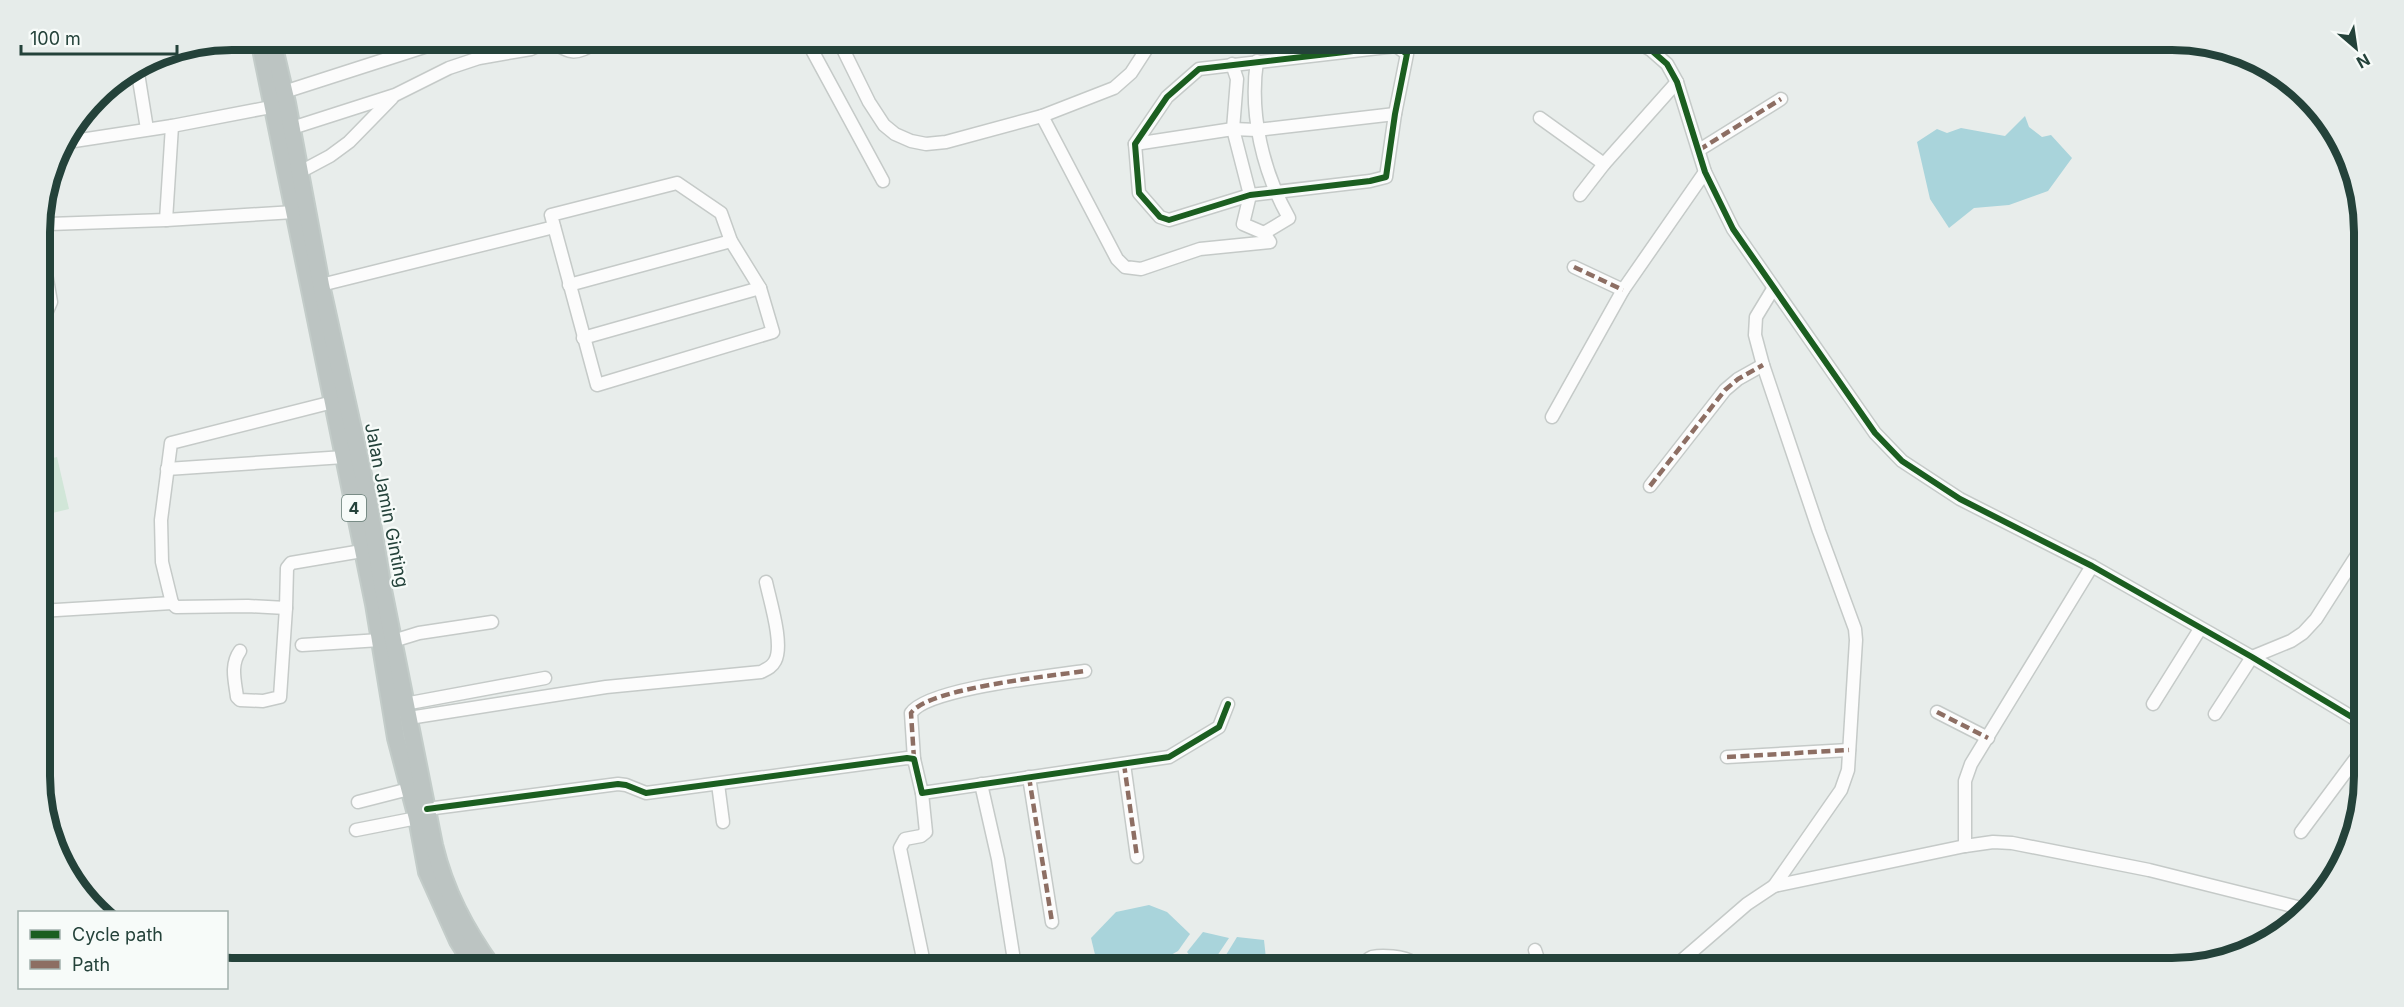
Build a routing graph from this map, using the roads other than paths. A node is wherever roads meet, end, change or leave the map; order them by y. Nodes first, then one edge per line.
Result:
1 (261, 49) edge
2 (274, 49) edge
3 (418, 49) edge
4 (531, 49) edge
5 (561, 49) edge
6 (584, 49) edge
7 (811, 49) edge
8 (843, 49) edge
9 (1147, 49) edge
10 (1368, 49) edge
11 (1400, 49) edge
12 (1648, 49) edge
13 (1257, 61) junction
14 (1232, 64) junction
15 (138, 75) edge
16 (1677, 82) junction
17 (285, 92) junction
18 (395, 95) junction
19 (1780, 99) dead end
20 (271, 107) junction
21 (1395, 114) junction
22 (1042, 116) junction
23 (1540, 118) dead end
24 (172, 126) junction
25 (292, 128) junction
26 (147, 129) junction
27 (1233, 129) junction
28 (1257, 130) junction
29 (74, 141) edge
30 (1135, 144) junction
31 (1699, 150) junction
32 (1604, 164) junction
33 (300, 172) junction
34 (1706, 172) junction
35 (883, 181) dead end
36 (1275, 194) junction
37 (1250, 195) junction
38 (1580, 195) dead end
39 (294, 212) junction
40 (166, 220) junction
41 (50, 224) edge
42 (554, 227) junction
43 (1264, 233) junction
44 (731, 241) junction
45 (1574, 267) dead end
46 (321, 285) junction
47 (569, 285) junction
48 (760, 288) junction
49 (1773, 289) junction
50 (1623, 290) junction
51 (583, 338) junction
52 (1763, 365) junction
53 (333, 402) junction
54 (1552, 417) dead end
55 (344, 457) junction
56 (167, 469) junction
57 (1650, 486) dead end
58 (362, 551) junction
59 (2354, 560) edge
60 (2092, 566) junction
61 (766, 582) dead end
62 (172, 603) junction
63 (286, 608) junction
64 (49, 610) edge
65 (492, 622) dead end
66 (2200, 629) junction
67 (386, 640) junction
68 (302, 645) dead end
69 (240, 651) dead end
70 (2252, 657) junction
71 (1085, 671) dead end
72 (545, 678) dead end
73 (1228, 704) dead end
74 (2153, 704) dead end
75 (403, 710) junction
76 (1937, 712) dead end
77 (2215, 714) dead end
78 (2354, 718) edge
79 (1988, 738) junction
80 (1849, 750) junction
81 (1727, 757) dead end
82 (914, 759) junction
83 (2354, 761) edge
84 (1124, 764) junction
85 (1029, 777) junction
86 (717, 784) junction
87 (981, 784) junction
88 (409, 789) junction
89 (922, 793) junction
90 (358, 802) dead end
91 (422, 814) junction
92 (723, 822) dead end
93 (356, 830) dead end
94 (2301, 832) dead end
95 (1965, 846) junction
96 (1137, 857) dead end
97 (1774, 886) junction
98 (2297, 907) edge
99 (1052, 922) dead end
100 (1535, 950) dead end
101 (1013, 954) dead end
102 (1370, 957) edge
103 (1385, 957) edge
104 (1537, 957) edge
105 (1685, 957) edge
106 (469, 958) edge
107 (486, 958) edge
108 (923, 958) edge

1 - 20 highway, Jalan Jamin Ginting / 4
2 - 17 highway, Jalan Jamin Ginting / 4
3 - 17 street
4 - 18 street
5 - 6 street
7 - 35 street
8 - 22 street
9 - 22 street
10 - 13 street
11 - 21 street
12 - 16 street
13 - 14 street
13 - 28 street
14 - 27 street
14 - 30 street
15 - 26 street
16 - 31 street
16 - 32 street
17 - 25 highway, Jalan Jamin Ginting / 4
18 - 25 street
18 - 33 street
19 - 31 street
20 - 24 street
20 - 39 highway, Jalan Jamin Ginting / 4
21 - 28 street
21 - 36 street
22 - 43 street
23 - 32 street
24 - 26 street
24 - 40 street
25 - 33 highway, Jalan Jamin Ginting / 4
26 - 29 street
27 - 28 street
27 - 30 street
27 - 37 street
28 - 36 street
30 - 37 street
31 - 34 street
32 - 38 street
33 - 46 highway, Jalan Jamin Ginting / 4
34 - 49 street
34 - 50 street
36 - 37 street
36 - 43 street
37 - 43 street
39 - 40 street
39 - 53 highway, Jalan Jamin Ginting / 4
40 - 41 street
42 - 44 street
42 - 46 street
42 - 47 street
44 - 47 street
44 - 48 street
45 - 50 street
46 - 67 highway, Jalan Jamin Ginting / 4
47 - 51 street
48 - 51 street
48 - 51 street
49 - 52 street
49 - 60 street
50 - 54 street
52 - 57 street
52 - 80 street
53 - 55 highway, Jalan Jamin Ginting / 4
53 - 56 street
55 - 56 street
55 - 58 highway, Jalan Jamin Ginting / 4
56 - 62 street
58 - 63 street
58 - 67 highway, Jalan Jamin Ginting / 4
59 - 70 street
60 - 66 street
60 - 79 street
61 - 75 street
62 - 63 street
62 - 64 street
63 - 69 street
65 - 67 street
66 - 70 street
66 - 74 street
67 - 68 street
67 - 75 highway, Jalan Jamin Ginting / 4
70 - 77 street
70 - 78 street
71 - 82 street
72 - 75 street
73 - 84 street
75 - 88 highway, Jalan Jamin Ginting / 4
75 - 91 highway, Jalan Jamin Ginting / 4
76 - 79 street
79 - 95 street
80 - 81 street
80 - 97 street
82 - 86 street
82 - 89 street
83 - 94 street
84 - 85 street
84 - 96 street
85 - 87 street
85 - 99 street
86 - 91 street
86 - 92 street
87 - 89 street
87 - 101 street
88 - 90 street
88 - 91 highway, Jalan Jamin Ginting / 4
89 - 108 street
91 - 93 street
91 - 106 highway, Jalan Jamin Ginting / 4
91 - 107 highway, Jalan Jamin Ginting / 4
95 - 97 street
95 - 98 street
97 - 105 street
100 - 104 street
102 - 103 street

